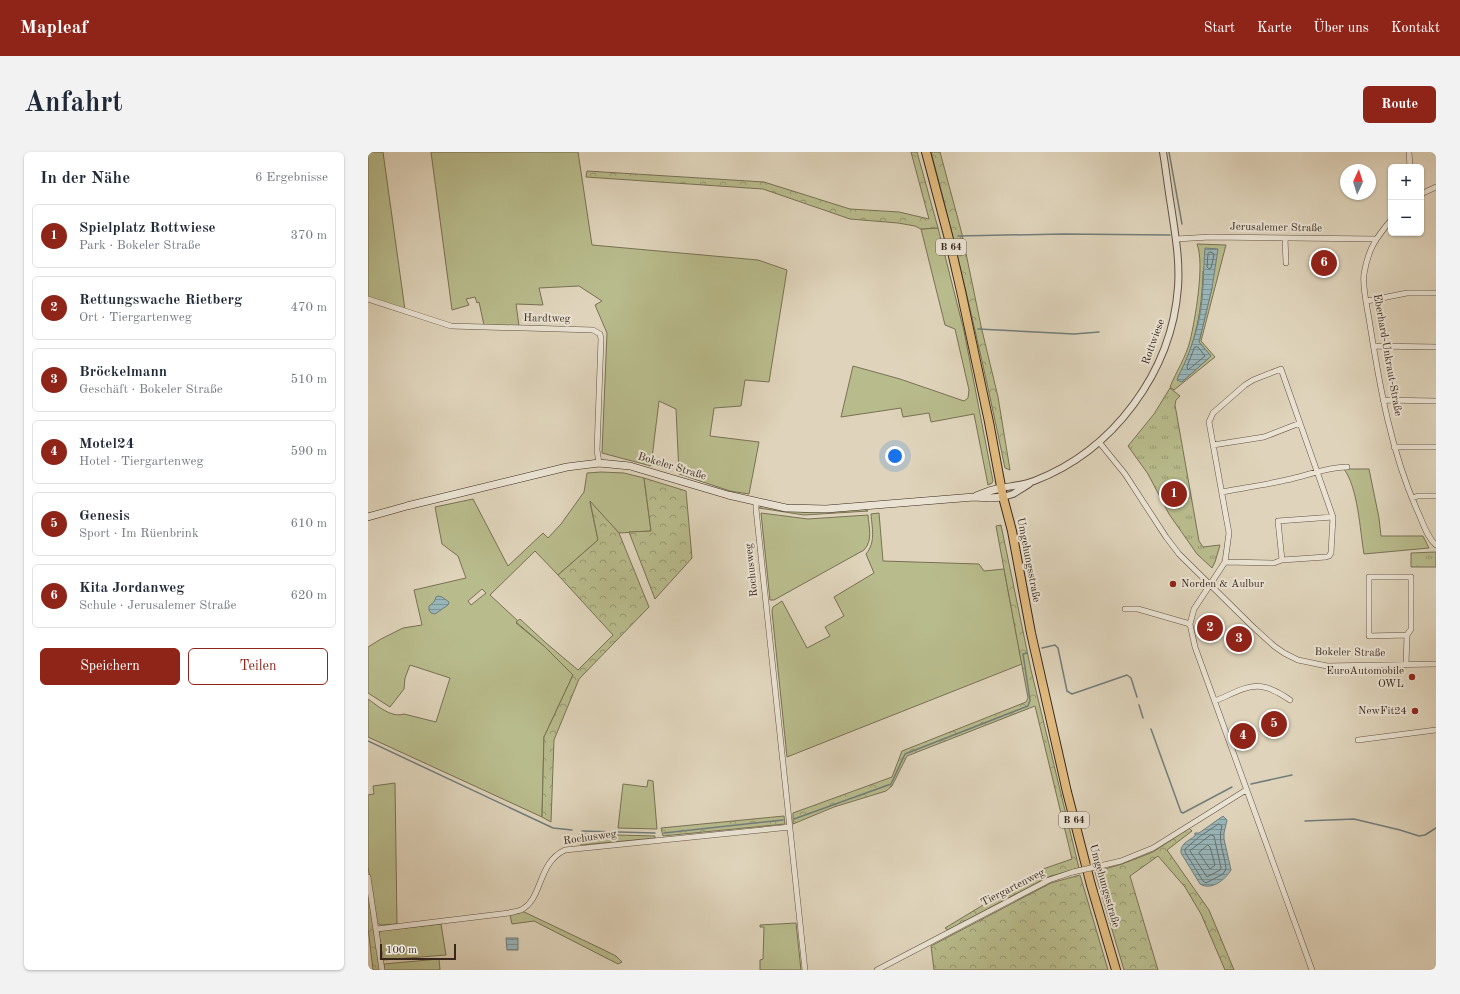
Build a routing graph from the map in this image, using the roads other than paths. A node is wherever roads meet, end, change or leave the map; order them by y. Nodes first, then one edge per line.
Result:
1 (926, 152) edge
2 (1163, 152) edge
3 (1409, 152) edge
4 (1410, 164) edge
5 (1436, 187) edge
6 (1424, 193) edge
7 (1388, 224) edge
8 (1285, 238) junction
9 (1376, 238) junction
10 (1176, 239) junction
11 (1286, 263) dead end
12 (1436, 293) edge
13 (368, 299) edge
14 (1367, 301) junction
15 (1374, 346) junction
16 (1436, 347) edge
17 (1383, 400) junction
18 (1436, 401) edge
19 (1300, 423) junction
20 (1099, 442) junction
21 (1213, 445) junction
22 (1394, 446) junction
23 (1436, 447) edge
24 (599, 463) junction
25 (1347, 467) dead end
26 (1318, 471) junction
27 (1222, 492) junction
28 (1002, 493) junction
29 (1436, 496) edge
30 (1412, 498) junction
31 (756, 502) junction
32 (368, 517) edge
33 (1333, 517) junction
34 (1436, 545) edge
35 (1282, 560) junction
36 (1226, 562) junction
37 (1209, 584) junction
38 (1125, 609) dead end
39 (1190, 624) junction
40 (1407, 635) junction
41 (1406, 664) junction
42 (1436, 664) edge
43 (1290, 700) dead end
44 (1215, 701) junction
45 (1436, 730) edge
46 (1358, 740) dead end
47 (1246, 790) junction
48 (790, 827) junction
49 (368, 877) edge
50 (369, 886) edge
51 (377, 929) junction
52 (382, 970) edge
53 (806, 970) edge
54 (877, 970) edge
55 (1116, 970) edge
56 (1312, 970) edge

1 - 28 main road, Umgehungsstraße / B 64
2 - 10 street, Rottwiese
3 - 4 street
5 - 6 street
7 - 9 street, Eberhard-Unkraut-Straße
8 - 9 street, Jerusalemer Straße
8 - 10 street, Jerusalemer Straße
8 - 11 street
9 - 14 street, Eberhard-Unkraut-Straße
10 - 20 street, Rottwiese
12 - 14 street
13 - 24 street, Hardtweg
14 - 15 street, Eberhard-Unkraut-Straße
15 - 16 street
15 - 17 street, Eberhard-Unkraut-Straße
17 - 18 street
17 - 22 street, Eberhard-Unkraut-Straße
19 - 21 street
19 - 21 street
19 - 26 street
20 - 28 street, Rottwiese
20 - 37 street, Bokeler Straße
21 - 27 street
22 - 23 street
22 - 30 street, Eberhard-Unkraut-Straße
24 - 31 main road, Bokeler Straße
24 - 32 main road, Bokeler Straße
25 - 26 street
26 - 27 street
26 - 33 street
27 - 36 street
28 - 31 main road, Bokeler Straße
28 - 55 main road, Umgehungsstraße / B 64
29 - 30 street
30 - 34 street, Eberhard-Unkraut-Straße
31 - 48 street, Rochusweg
33 - 35 street
33 - 35 street
35 - 36 street
36 - 37 street
37 - 39 street
37 - 41 street, Bokeler Straße
38 - 39 street
39 - 44 street
40 - 40 street
40 - 41 street
41 - 42 street, Bokeler Straße
43 - 44 street
44 - 47 street
45 - 46 street
47 - 54 street, Tiergartenweg, bridge
47 - 56 street
48 - 51 street, Rochusweg
48 - 53 street, Rochusweg
49 - 50 street
50 - 51 street
51 - 52 street

